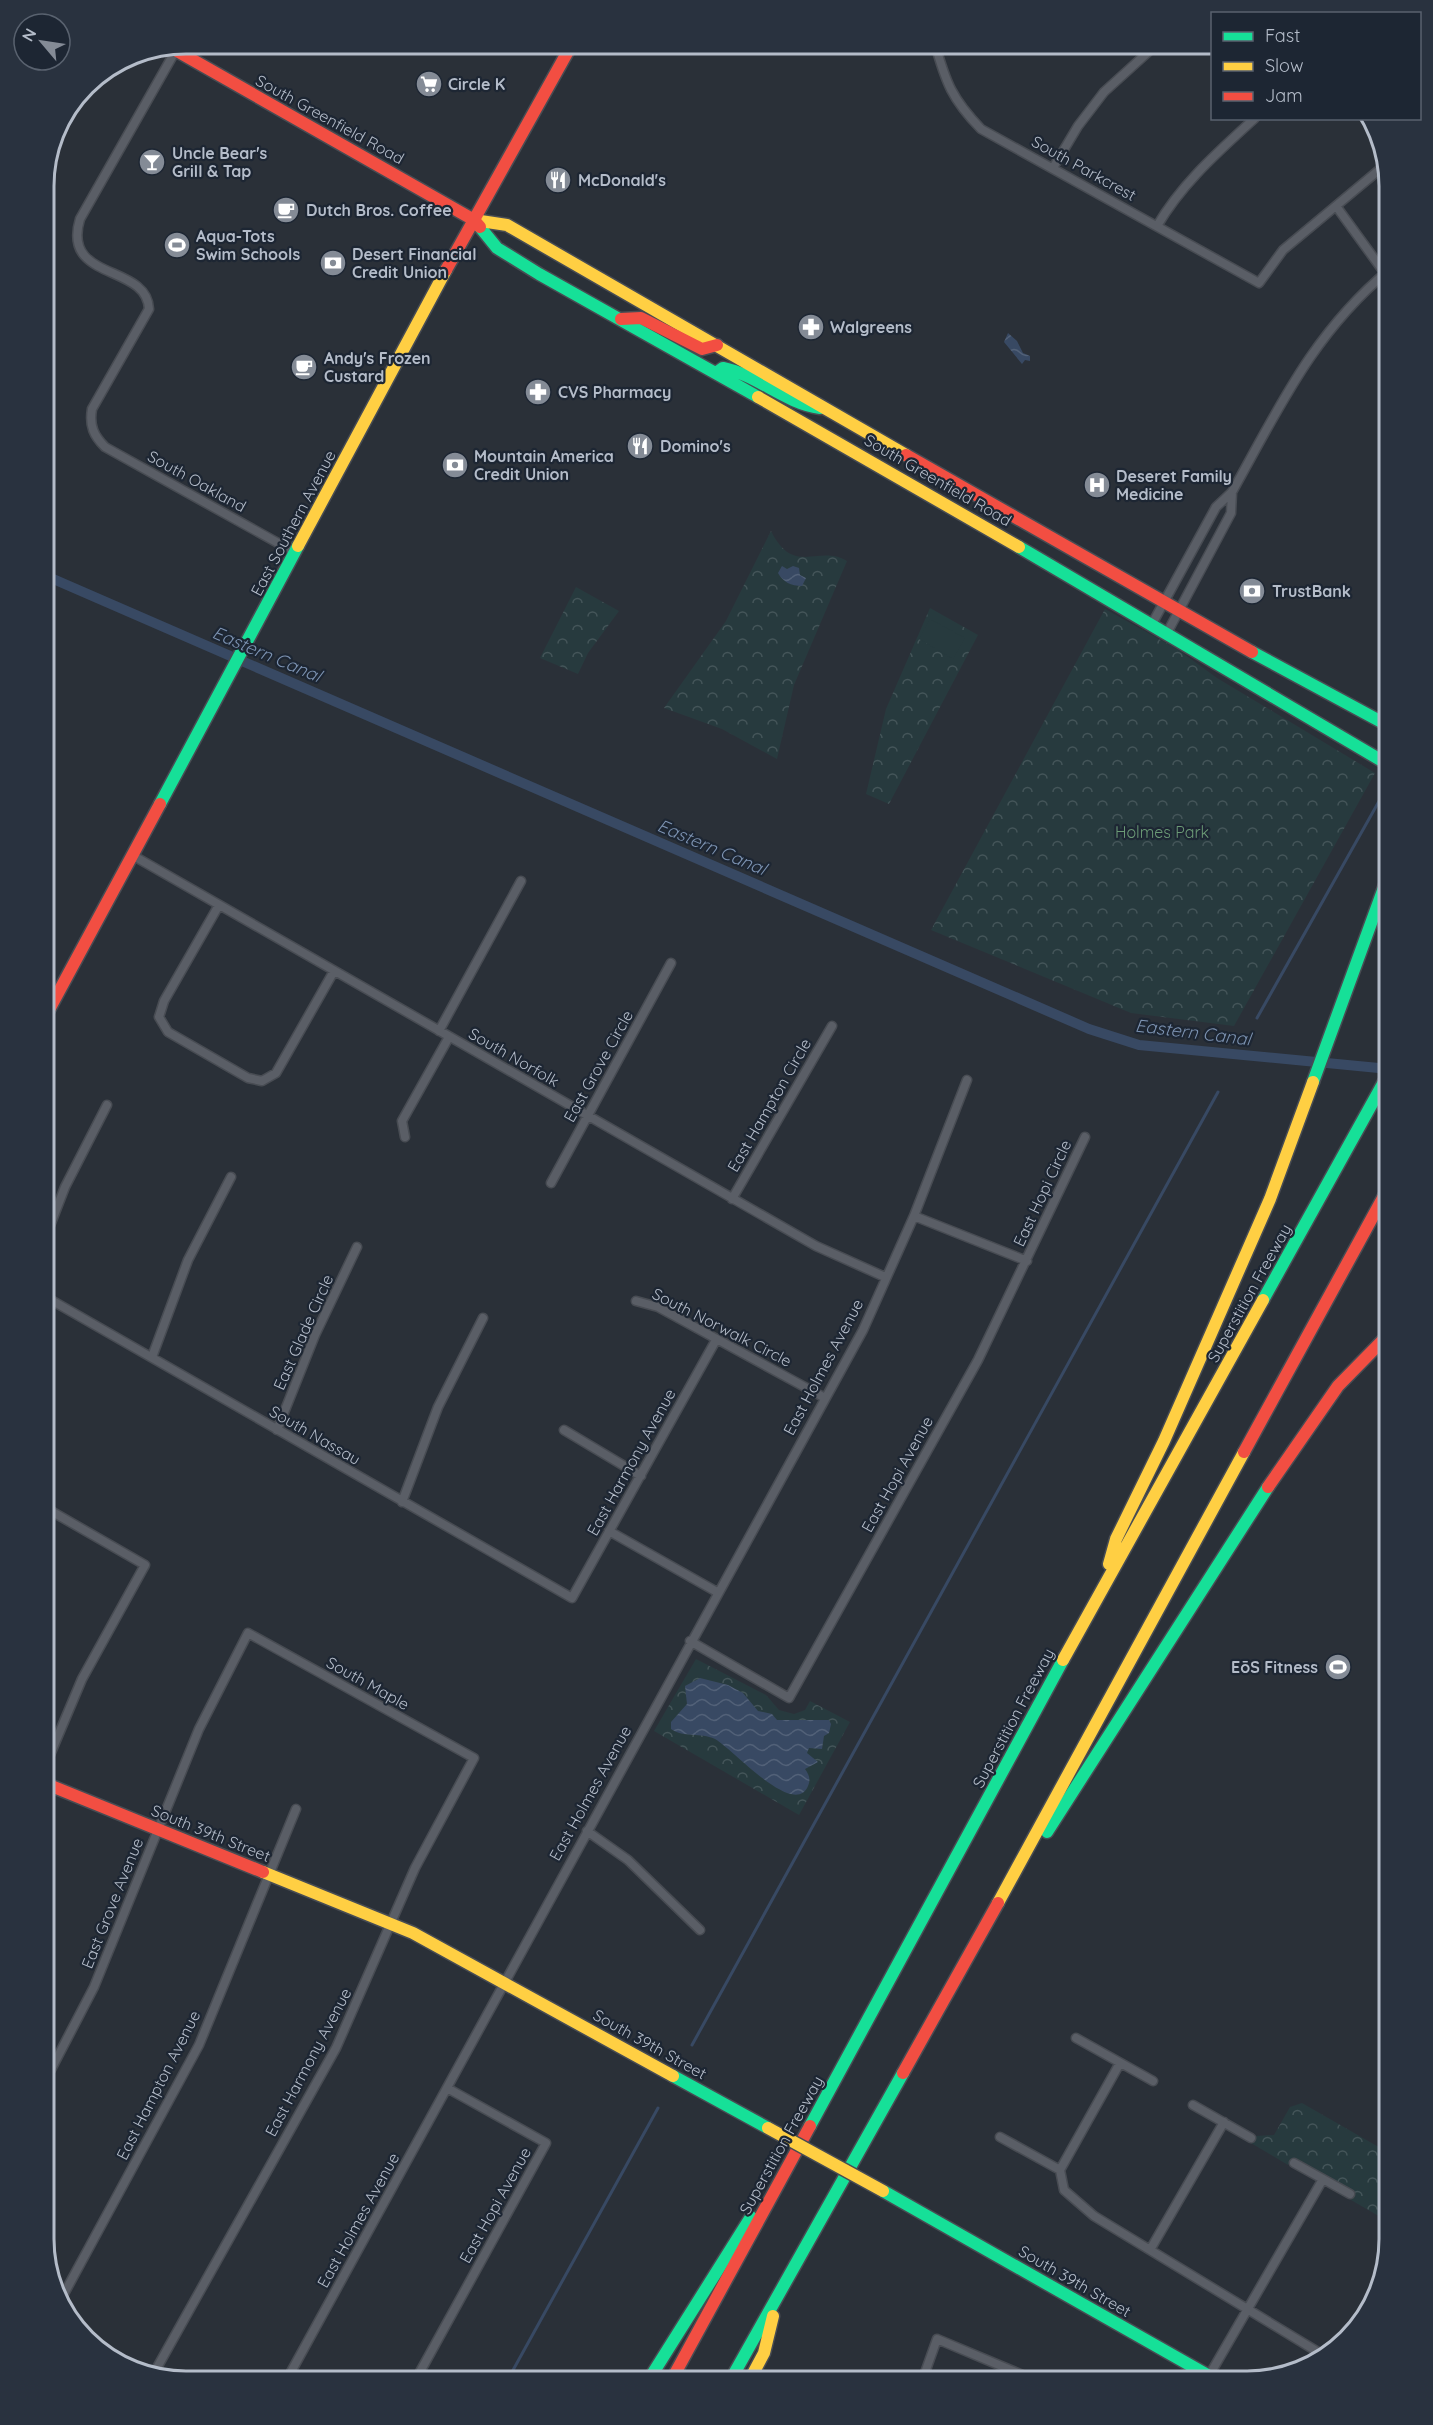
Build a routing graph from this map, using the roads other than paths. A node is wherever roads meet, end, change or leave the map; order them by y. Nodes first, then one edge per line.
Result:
1 (182, 54) edge
2 (566, 54) edge
3 (938, 54) edge
4 (1146, 54) edge
5 (170, 55) edge
6 (1253, 120) edge
7 (1053, 168) junction
8 (1378, 170) edge
9 (1336, 206) junction
10 (474, 220) junction
11 (1157, 226) junction
12 (1379, 262) edge
13 (1379, 282) edge
14 (620, 319) junction
15 (717, 345) junction
16 (716, 373) junction
17 (830, 410) junction
18 (1232, 492) junction
19 (296, 554) junction
20 (1163, 603) junction
21 (1178, 612) junction
22 (1152, 624) junction
23 (1167, 633) junction
24 (1379, 721) edge
25 (1379, 759) edge
26 (132, 855) junction
27 (521, 881) dead end
28 (1379, 903) edge
29 (219, 905) junction
30 (672, 963) dead end
31 (334, 971) junction
32 (54, 988) edge
33 (832, 1026) dead end
34 (439, 1031) junction
35 (449, 1037) junction
36 (967, 1080) dead end
37 (1379, 1092) edge
38 (107, 1105) dead end
39 (588, 1116) junction
40 (405, 1137) dead end
41 (1085, 1137) dead end
42 (231, 1177) dead end
43 (551, 1183) dead end
44 (732, 1199) junction
45 (1379, 1204) edge
46 (54, 1215) edge
47 (914, 1216) junction
48 (357, 1247) dead end
49 (1027, 1262) junction
50 (885, 1277) junction
51 (636, 1301) dead end
52 (54, 1302) edge
53 (483, 1318) dead end
54 (716, 1340) junction
55 (1379, 1344) edge
56 (152, 1358) junction
57 (825, 1398) junction
58 (277, 1430) junction
59 (564, 1430) dead end
60 (641, 1476) junction
61 (402, 1502) junction
62 (54, 1513) edge
63 (609, 1531) junction
64 (1101, 1590) junction
65 (717, 1592) junction
66 (572, 1598) joint
67 (248, 1633) joint
68 (690, 1641) junction
69 (54, 1745) edge
70 (474, 1758) joint
71 (54, 1787) edge
72 (296, 1809) dead end
73 (158, 1829) junction
74 (587, 1831) junction
75 (269, 1874) junction
76 (990, 1920) junction
77 (392, 1924) junction
78 (700, 1930) dead end
79 (503, 1982) junction
80 (1076, 2038) dead end
81 (1120, 2063) junction
82 (54, 2064) edge
83 (1153, 2081) dead end
84 (447, 2088) junction
85 (1193, 2105) dead end
86 (1224, 2122) junction
87 (812, 2124) junction
88 (1000, 2138) dead end
89 (1251, 2138) dead end
90 (1294, 2163) dead end
91 (1060, 2170) junction
92 (1323, 2179) junction
93 (1350, 2194) dead end
94 (1150, 2250) junction
95 (65, 2291) edge
96 (778, 2296) junction
97 (1248, 2307) junction
98 (1317, 2351) edge
99 (157, 2367) edge
100 (292, 2371) edge
101 (421, 2371) edge
102 (654, 2371) edge
103 (676, 2371) edge
104 (736, 2371) edge
105 (755, 2371) edge
106 (926, 2371) edge
107 (1013, 2371) edge
108 (1195, 2371) edge
109 (1216, 2371) edge

1 - 10 main road, South Greenfield Road
2 - 10 main road, East Southern Avenue
3 - 7 street, South Parkcrest
4 - 7 street
5 - 19 street, South Oakland
6 - 11 street
7 - 11 street, South Parkcrest
8 - 9 street
9 - 11 street, South Parkcrest
9 - 12 street
10 - 14 main road, South Greenfield Road
10 - 15 main road, South Greenfield Road
10 - 19 main road, East Southern Avenue
13 - 18 street
14 - 15 main road
14 - 16 main road, South Greenfield Road
15 - 17 main road, South Greenfield Road
16 - 17 main road
16 - 22 main road, South Greenfield Road
17 - 20 main road, South Greenfield Road
18 - 20 street
18 - 21 street
19 - 26 main road, East Southern Avenue
20 - 21 main road, South Greenfield Road
20 - 22 street
21 - 23 street
21 - 24 main road, South Greenfield Road
22 - 23 main road, South Greenfield Road
23 - 25 main road, South Greenfield Road
26 - 29 street, South Norfolk
26 - 32 main road, East Southern Avenue
27 - 34 street
28 - 64 main road
29 - 31 street, South Norfolk
29 - 31 street
30 - 39 street, East Grove Circle
31 - 34 street, South Norfolk
33 - 44 street, East Hampton Circle
34 - 35 street, South Norfolk
35 - 39 street, South Norfolk
35 - 40 street
36 - 47 street, East Holmes Avenue
37 - 64 main road, Superstition Freeway
38 - 46 street
39 - 43 street, East Grove Circle
39 - 44 street, South Norfolk
41 - 49 street, East Hopi Circle
42 - 56 street
44 - 50 street, South Norfolk
45 - 76 main road
47 - 49 street
47 - 50 street, East Holmes Avenue
48 - 58 street, East Glade Circle
49 - 68 street, East Hopi Avenue
50 - 57 street, East Holmes Avenue
51 - 54 street, South Norwalk Circle
52 - 56 street, South Nassau
53 - 61 street
54 - 57 street, South Norwalk Circle
54 - 60 street, East Harmony Avenue
55 - 76 main road
56 - 58 street, South Nassau
57 - 65 street, East Holmes Avenue
58 - 61 street, South Nassau
59 - 60 street
60 - 63 street, East Harmony Avenue
61 - 66 street, South Nassau
62 - 69 street
63 - 65 street
63 - 66 street, East Harmony Avenue
64 - 87 main road, Superstition Freeway
65 - 68 street, East Holmes Avenue
67 - 70 street, South Maple
67 - 73 street, East Grove Avenue
68 - 74 street, East Holmes Avenue
70 - 77 street, East Harmony Avenue
71 - 73 main road, South 39th Street
72 - 75 street
73 - 75 main road, South 39th Street
73 - 82 street, East Grove Avenue
74 - 78 street
74 - 79 street, East Holmes Avenue
75 - 77 main road, South 39th Street
75 - 95 street, East Hampton Avenue
76 - 96 main road
77 - 79 main road, South 39th Street
77 - 99 street, East Harmony Avenue
79 - 84 street, East Holmes Avenue
79 - 108 main road, South 39th Street, bridge
80 - 81 street
81 - 83 street
81 - 91 street
84 - 100 street, East Holmes Avenue
84 - 101 street, East Hopi Avenue
85 - 86 street
86 - 89 street
86 - 94 street
87 - 102 main road
87 - 103 main road, Superstition Freeway
88 - 91 street
90 - 92 street
91 - 94 street
92 - 93 street
92 - 97 street
94 - 97 street
96 - 104 main road
96 - 105 main road
97 - 98 street
97 - 109 street
106 - 107 street

